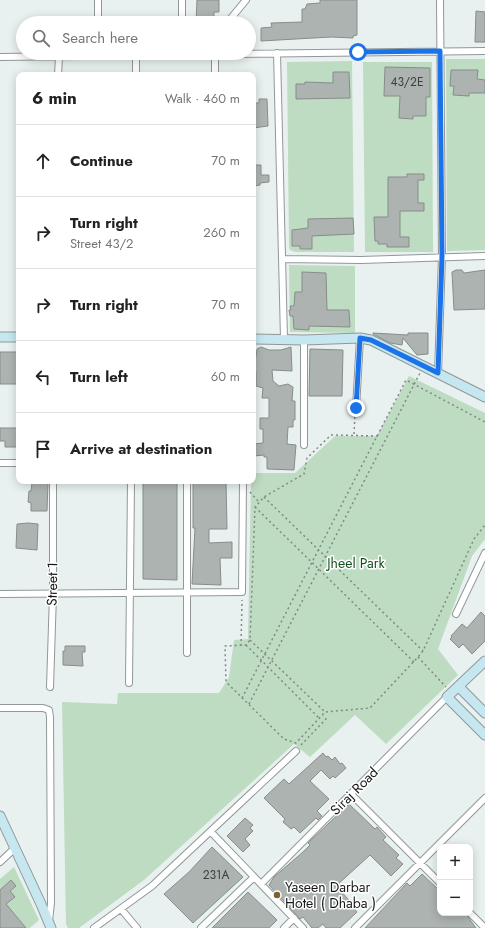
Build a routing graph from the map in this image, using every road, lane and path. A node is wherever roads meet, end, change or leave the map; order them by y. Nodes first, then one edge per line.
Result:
1 (98, 0) edge
2 (182, 0) edge
3 (246, 0) edge
4 (440, 0) edge
5 (98, 16) edge
6 (182, 16) edge
7 (233, 16) edge
8 (440, 51) junction
9 (485, 51) edge
10 (256, 53) edge
11 (277, 53) junction
12 (0, 56) edge
13 (16, 56) edge
14 (59, 60) edge
15 (136, 60) edge
16 (211, 60) edge
17 (58, 72) edge
18 (136, 72) edge
19 (214, 72) edge
20 (442, 256) junction
21 (485, 256) edge
22 (283, 259) junction
23 (0, 337) edge
24 (16, 337) edge
25 (360, 338) junction
26 (256, 339) edge
27 (284, 339) junction
28 (304, 340) junction
29 (424, 366) junction
30 (438, 373) junction
31 (415, 384) junction
32 (485, 397) edge
33 (356, 408) joint
34 (485, 422) edge
35 (354, 435) junction
36 (378, 436) junction
37 (304, 444) dead end
38 (0, 463) edge
39 (16, 463) edge
40 (53, 484) edge
41 (131, 484) edge
42 (187, 484) edge
43 (243, 484) edge
44 (244, 484) edge
45 (264, 497) junction
46 (260, 502) junction
47 (255, 507) junction
48 (485, 525) edge
49 (319, 549) junction
50 (485, 553) edge
51 (326, 556) junction
52 (312, 563) junction
53 (319, 569) junction
54 (242, 592) junction
55 (187, 593) junction
56 (0, 594) edge
57 (53, 594) junction
58 (130, 594) junction
59 (456, 614) dead end
60 (250, 640) junction
61 (246, 645) junction
62 (241, 646) junction
63 (423, 651) junction
64 (187, 654) dead end
65 (265, 654) junction
66 (418, 657) junction
67 (261, 660) junction
68 (271, 660) junction
69 (485, 661) edge
70 (414, 662) junction
71 (268, 667) junction
72 (129, 683) dead end
73 (50, 687) dead end
74 (459, 687) junction
75 (450, 695) junction
76 (242, 698) junction
77 (248, 704) junction
78 (0, 708) edge
79 (325, 712) junction
80 (485, 713) edge
81 (322, 716) junction
82 (320, 719) junction
83 (485, 735) edge
84 (296, 751) joint
85 (351, 794) junction
86 (485, 798) edge
87 (0, 816) edge
88 (211, 832) junction
89 (15, 848) junction
90 (0, 862) edge
91 (421, 863) junction
92 (254, 877) junction
93 (438, 880) edge
94 (261, 884) junction
95 (121, 908) junction
96 (473, 915) edge
97 (294, 918) junction
98 (47, 926) edge
99 (94, 928) edge
100 (137, 928) edge
101 (201, 928) edge
102 (284, 928) edge
103 (303, 928) edge
104 (355, 928) edge
105 (485, 928) edge

1 - 5 street
2 - 6 street
3 - 7 street
4 - 8 street
8 - 9 street
8 - 11 street
8 - 20 street
10 - 11 street
11 - 22 street
12 - 13 street
14 - 17 street
15 - 18 street
16 - 19 street
20 - 21 street
20 - 22 street
20 - 30 street
22 - 27 street
23 - 24 street
25 - 28 street
25 - 29 street
25 - 33 street
26 - 27 street
27 - 28 street
28 - 37 street
29 - 30 street
29 - 31 path
30 - 32 street
31 - 34 path
31 - 36 path
31 - 51 path
33 - 35 path
35 - 36 path
35 - 45 path
36 - 49 path
38 - 39 street
40 - 57 street, Street 1
41 - 58 street
42 - 55 street
43 - 54 street
44 - 46 path
45 - 46 path
45 - 49 path
46 - 47 path
47 - 52 path
47 - 60 path
48 - 63 path
49 - 51 path
49 - 52 path
50 - 59 street
51 - 53 path
51 - 63 path
52 - 53 path
52 - 65 path
53 - 68 path
53 - 70 path
54 - 55 street
54 - 62 path
55 - 58 street
55 - 64 street
56 - 57 street
57 - 58 street
57 - 73 street, Street 1
58 - 72 street
60 - 61 path
60 - 65 path
61 - 62 path
61 - 67 path
62 - 76 path
63 - 66 path
65 - 67 path
65 - 68 path
66 - 70 path
66 - 75 path
67 - 71 path
67 - 76 path
68 - 71 path
68 - 79 path
69 - 74 street
70 - 79 path
71 - 77 path
71 - 82 path
74 - 75 street
74 - 80 street
75 - 83 street
75 - 85 street, Siraj Road
76 - 77 path
77 - 82 path
78 - 98 street
79 - 81 path
81 - 82 path
81 - 84 path
84 - 88 street
85 - 91 street
85 - 94 street, Siraj Road
86 - 91 street
87 - 89 street
88 - 92 street
88 - 95 street
89 - 90 street
89 - 98 street
91 - 93 street
91 - 104 street
92 - 94 street
92 - 101 street
94 - 97 street
95 - 99 street
95 - 100 street
96 - 105 street
97 - 102 street
97 - 103 street

